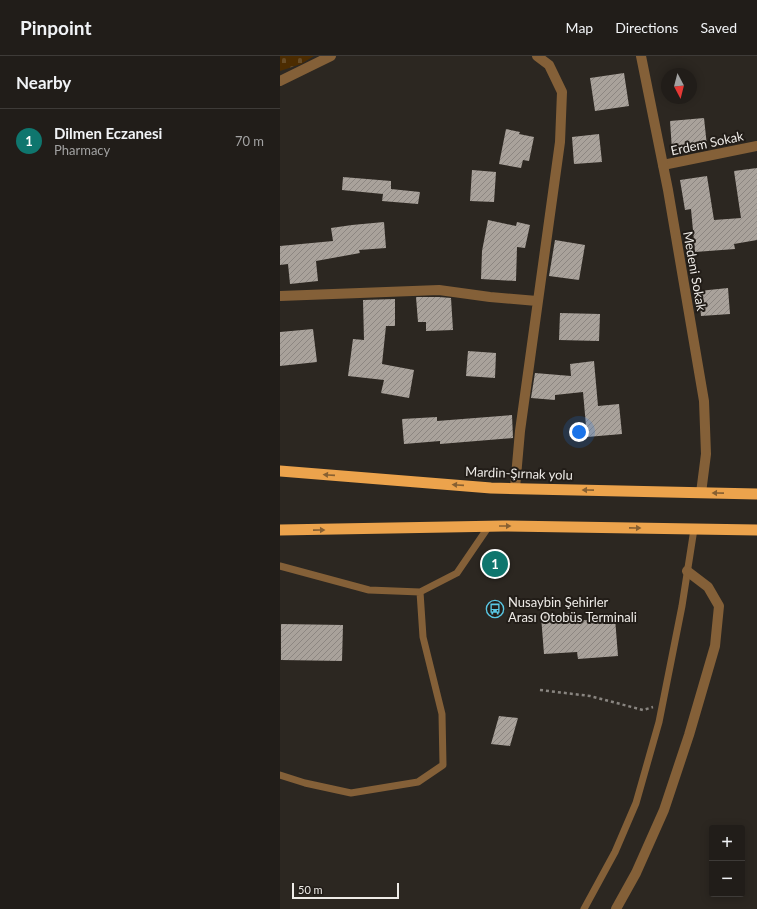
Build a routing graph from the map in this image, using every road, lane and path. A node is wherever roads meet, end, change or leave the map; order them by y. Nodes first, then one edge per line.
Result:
1 (331, 56) edge
2 (537, 56) edge
3 (640, 56) edge
4 (280, 81) edge
5 (757, 146) edge
6 (663, 165) junction
7 (280, 296) edge
8 (537, 301) junction
9 (280, 471) edge
10 (515, 488) junction
11 (701, 493) junction
12 (757, 494) edge
13 (489, 526) junction
14 (694, 529) junction
15 (280, 530) edge
16 (757, 530) edge
17 (280, 566) edge
18 (687, 571) junction
19 (420, 592) junction
20 (540, 690) dead end
21 (663, 704) junction
22 (280, 775) edge
23 (584, 909) edge
24 (616, 909) edge

1 - 4 street
2 - 8 street
3 - 6 street, Medeni Sokak
5 - 6 street, Erdem Sokak
6 - 11 street, Medeni Sokak
7 - 8 street
8 - 10 street
10 -> 9 highway, Mardin-Şırnak yolu
11 -> 10 highway, Mardin-Şırnak yolu
12 -> 11 highway, Mardin-Şırnak yolu
13 -> 14 highway
15 -> 13 highway
13 - 19 lane
14 - 16 highway
14 - 18 lane
17 - 19 lane
18 - 21 lane
18 - 24 street
19 - 22 lane
20 - 21 path
21 - 23 lane

